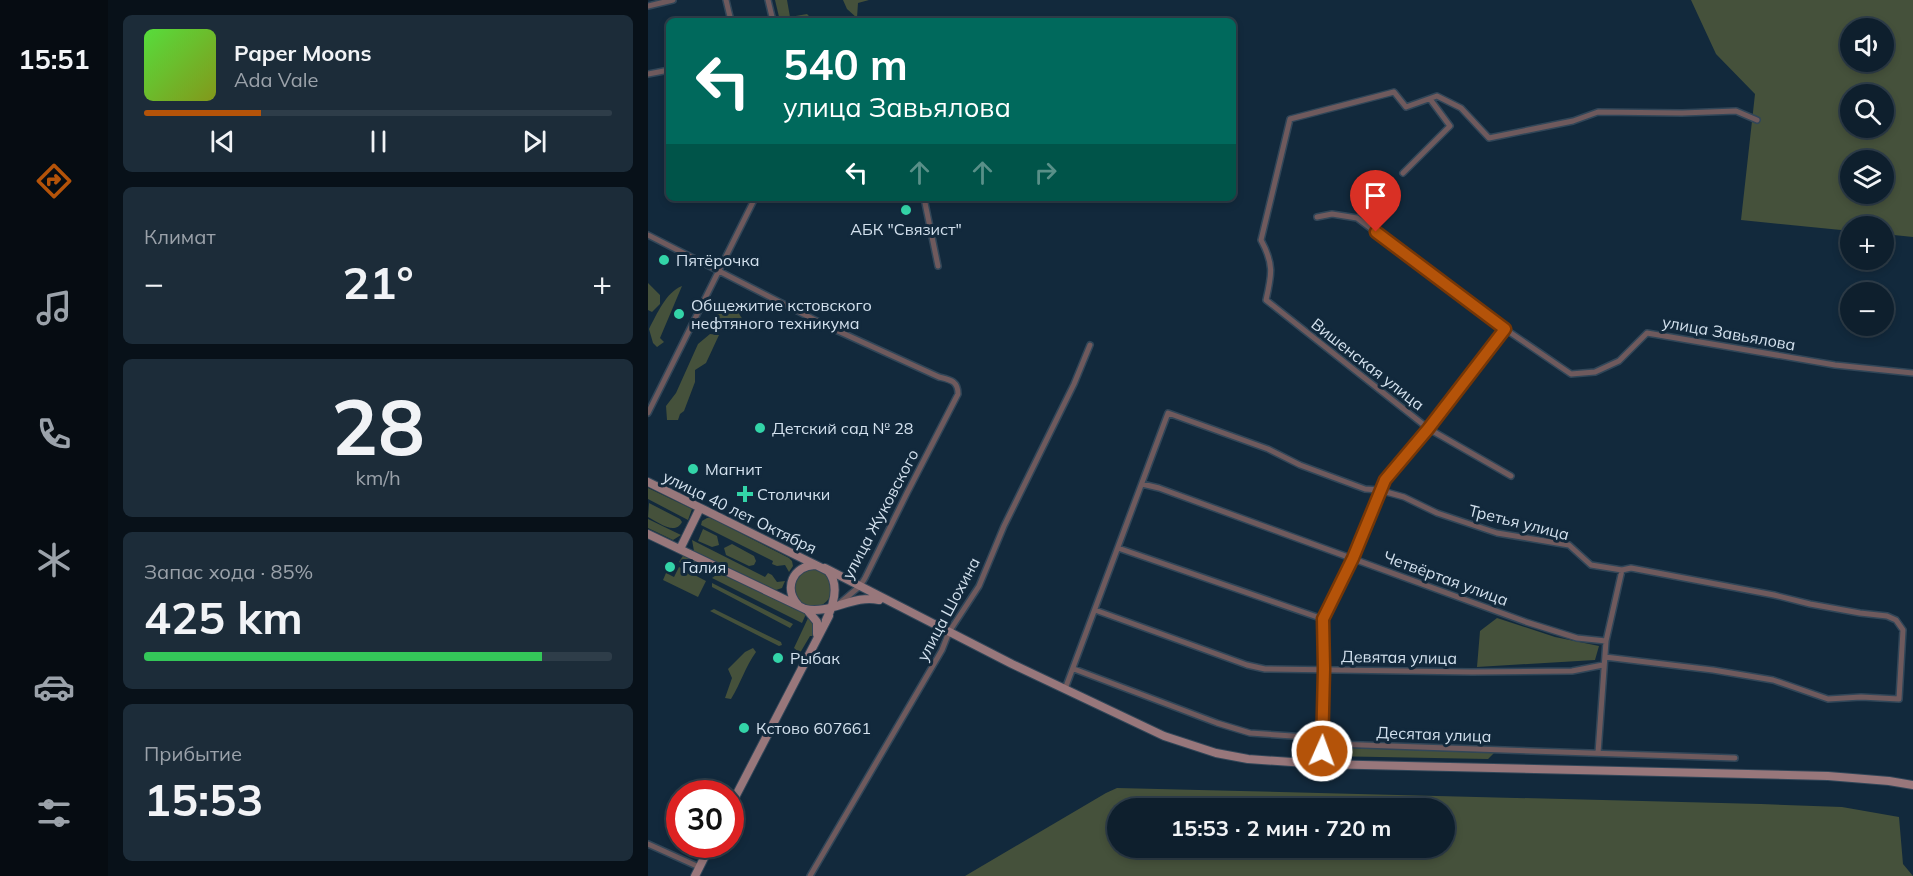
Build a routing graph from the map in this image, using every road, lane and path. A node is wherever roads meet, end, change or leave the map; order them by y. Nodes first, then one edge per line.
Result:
1 (673, 0) edge
2 (726, 0) edge
3 (768, 0) edge
4 (648, 6) edge
5 (730, 18) edge
6 (771, 18) edge
7 (666, 71) edge
8 (648, 74) edge
9 (1430, 99) junction
10 (1757, 120) dead end
11 (1403, 173) dead end
12 (754, 201) edge
13 (925, 201) edge
14 (1317, 218) dead end
15 (648, 235) edge
16 (938, 267) dead end
17 (719, 270) junction
18 (1505, 329) junction
19 (1090, 345) dead end
20 (1913, 373) edge
21 (648, 413) edge
22 (1428, 429) junction
23 (1511, 476) dead end
24 (648, 482) edge
25 (1142, 484) junction
26 (1379, 490) junction
27 (700, 508) junction
28 (648, 534) edge
29 (1118, 548) junction
30 (680, 549) junction
31 (1353, 558) junction
32 (823, 568) junction
33 (1622, 570) junction
34 (860, 586) junction
35 (834, 596) junction
36 (889, 602) junction
37 (835, 605) junction
38 (803, 608) junction
39 (818, 610) junction
40 (1095, 610) junction
41 (1323, 619) junction
42 (949, 632) junction
43 (1605, 641) junction
44 (814, 644) junction
45 (1605, 657) junction
46 (1603, 665) junction
47 (1074, 669) junction
48 (1324, 669) junction
49 (1065, 689) junction
50 (1323, 738) junction
51 (1598, 753) junction
52 (1735, 758) dead end
53 (1321, 765) junction
54 (744, 780) edge
55 (1913, 785) edge
56 (648, 844) edge
57 (704, 858) edge
58 (699, 867) junction
59 (695, 876) edge
60 (810, 876) edge

1 - 4 street
2 - 5 street
3 - 6 street
7 - 8 street
9 - 10 street
9 - 11 street
9 - 22 street, Вишенская улица
12 - 17 street
13 - 16 street
14 - 18 street, улица Завьялова
15 - 17 street, улица Жуковского
17 - 21 street
17 - 34 street, улица Жуковского
18 - 20 street, улица Завьялова
18 - 22 street
19 - 42 street, улица Шохина
22 - 23 street, Вишенская улица
22 - 26 street
24 - 27 main road, улица 40 лет Октября
25 - 26 street, Третья улица
25 - 29 street
25 - 31 street, Четвёртая улица
26 - 31 street
26 - 33 street, Третья улица
27 - 30 main road
27 - 32 main road, улица 40 лет Октября
28 - 30 main road
29 - 40 street
29 - 41 street
30 - 38 main road
31 - 41 street
31 - 43 street, Четвёртая улица
32 - 34 main road
32 - 35 main road, улица 40 лет Октября
32 - 38 main road, улица 40 лет Октября
33 - 43 street
33 - 45 street, Третья улица
34 - 36 main road
34 - 37 street, улица Жуковского
35 - 37 main road
35 - 39 main road
36 - 37 main road
36 - 42 main road
37 - 39 main road
37 - 44 main road
38 - 39 main road
38 - 44 main road, улица 40 лет Октября
40 - 47 street
40 - 48 street, Девятая улица
41 - 48 street
42 - 49 main road
42 - 60 street, улица Шохина
43 - 45 street
44 - 54 main road
45 - 46 street
46 - 48 street, Девятая улица
46 - 51 street
47 - 49 street
47 - 50 street, Десятая улица
48 - 50 street
49 - 53 main road
50 - 51 street, Десятая улица
50 - 53 street
51 - 52 street, Десятая улица
53 - 55 main road
56 - 58 street
57 - 58 main road
58 - 59 main road

